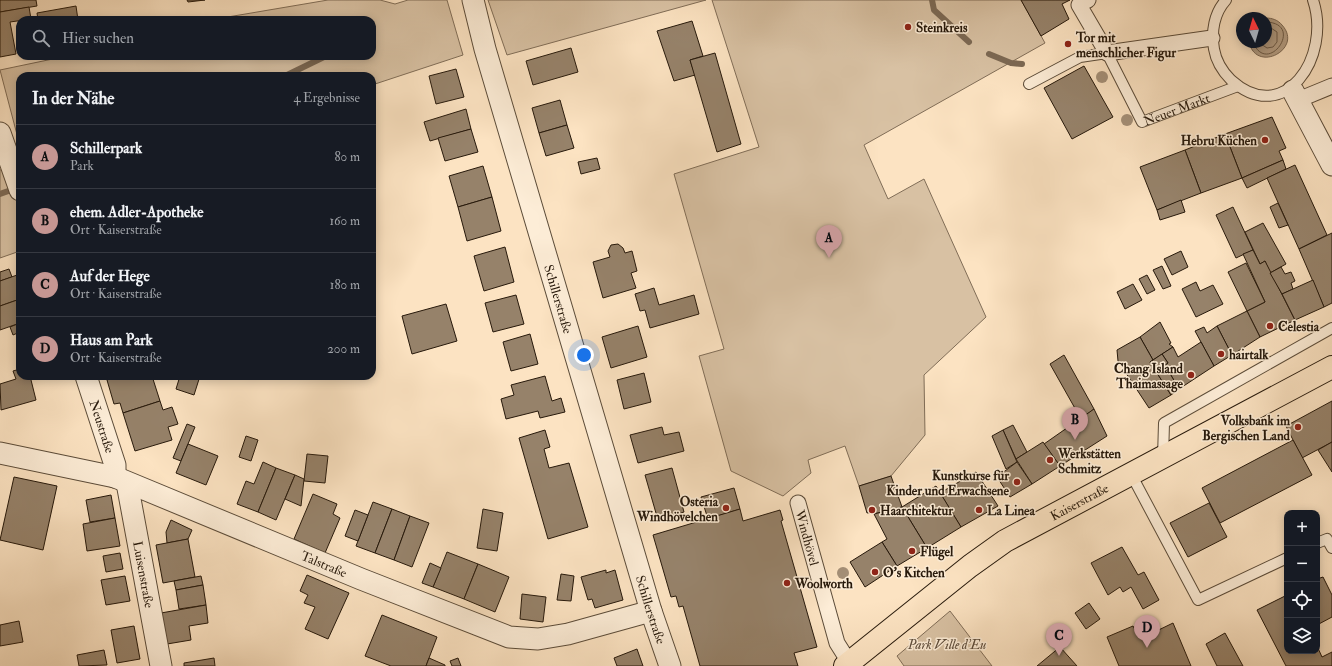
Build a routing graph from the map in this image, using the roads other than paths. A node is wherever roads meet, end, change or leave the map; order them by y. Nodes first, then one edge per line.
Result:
1 (473, 0) edge
2 (1088, 0) edge
3 (1226, 0) edge
4 (1313, 0) edge
5 (1327, 28) dead end
6 (1212, 38) junction
7 (1107, 53) junction
8 (1317, 70) dead end
9 (1029, 84) dead end
10 (1238, 86) junction
11 (1332, 86) edge
12 (1295, 95) junction
13 (0, 133) edge
14 (1332, 165) edge
15 (16, 179) edge
16 (1332, 328) edge
17 (1332, 367) edge
18 (92, 380) edge
19 (0, 453) edge
20 (1162, 458) junction
21 (1131, 474) junction
22 (121, 480) junction
23 (798, 503) dead end
24 (1320, 542) edge
25 (1332, 548) edge
26 (1284, 559) edge
27 (651, 611) junction
28 (849, 665) edge
29 (161, 666) edge
30 (670, 666) edge

1 - 27 street, Schillerstraße
2 - 7 street, Neuer Markt
3 - 6 lane
4 - 5 lane
6 - 7 street
6 - 10 lane
7 - 9 lane
7 - 10 lane, Neuer Markt
8 - 12 lane
10 - 12 lane
11 - 12 street
12 - 14 street
13 - 15 street
16 - 20 lane
17 - 20 main road, Kaiserstraße
18 - 22 street, Neustraße
19 - 22 street, Talstraße
20 - 21 main road, Kaiserstraße
21 - 26 lane
21 - 28 main road, Kaiserstraße
22 - 27 street, Talstraße
22 - 29 street, Luisenstraße
23 - 28 street, Windhövel
24 - 25 lane
27 - 30 street, Schillerstraße

